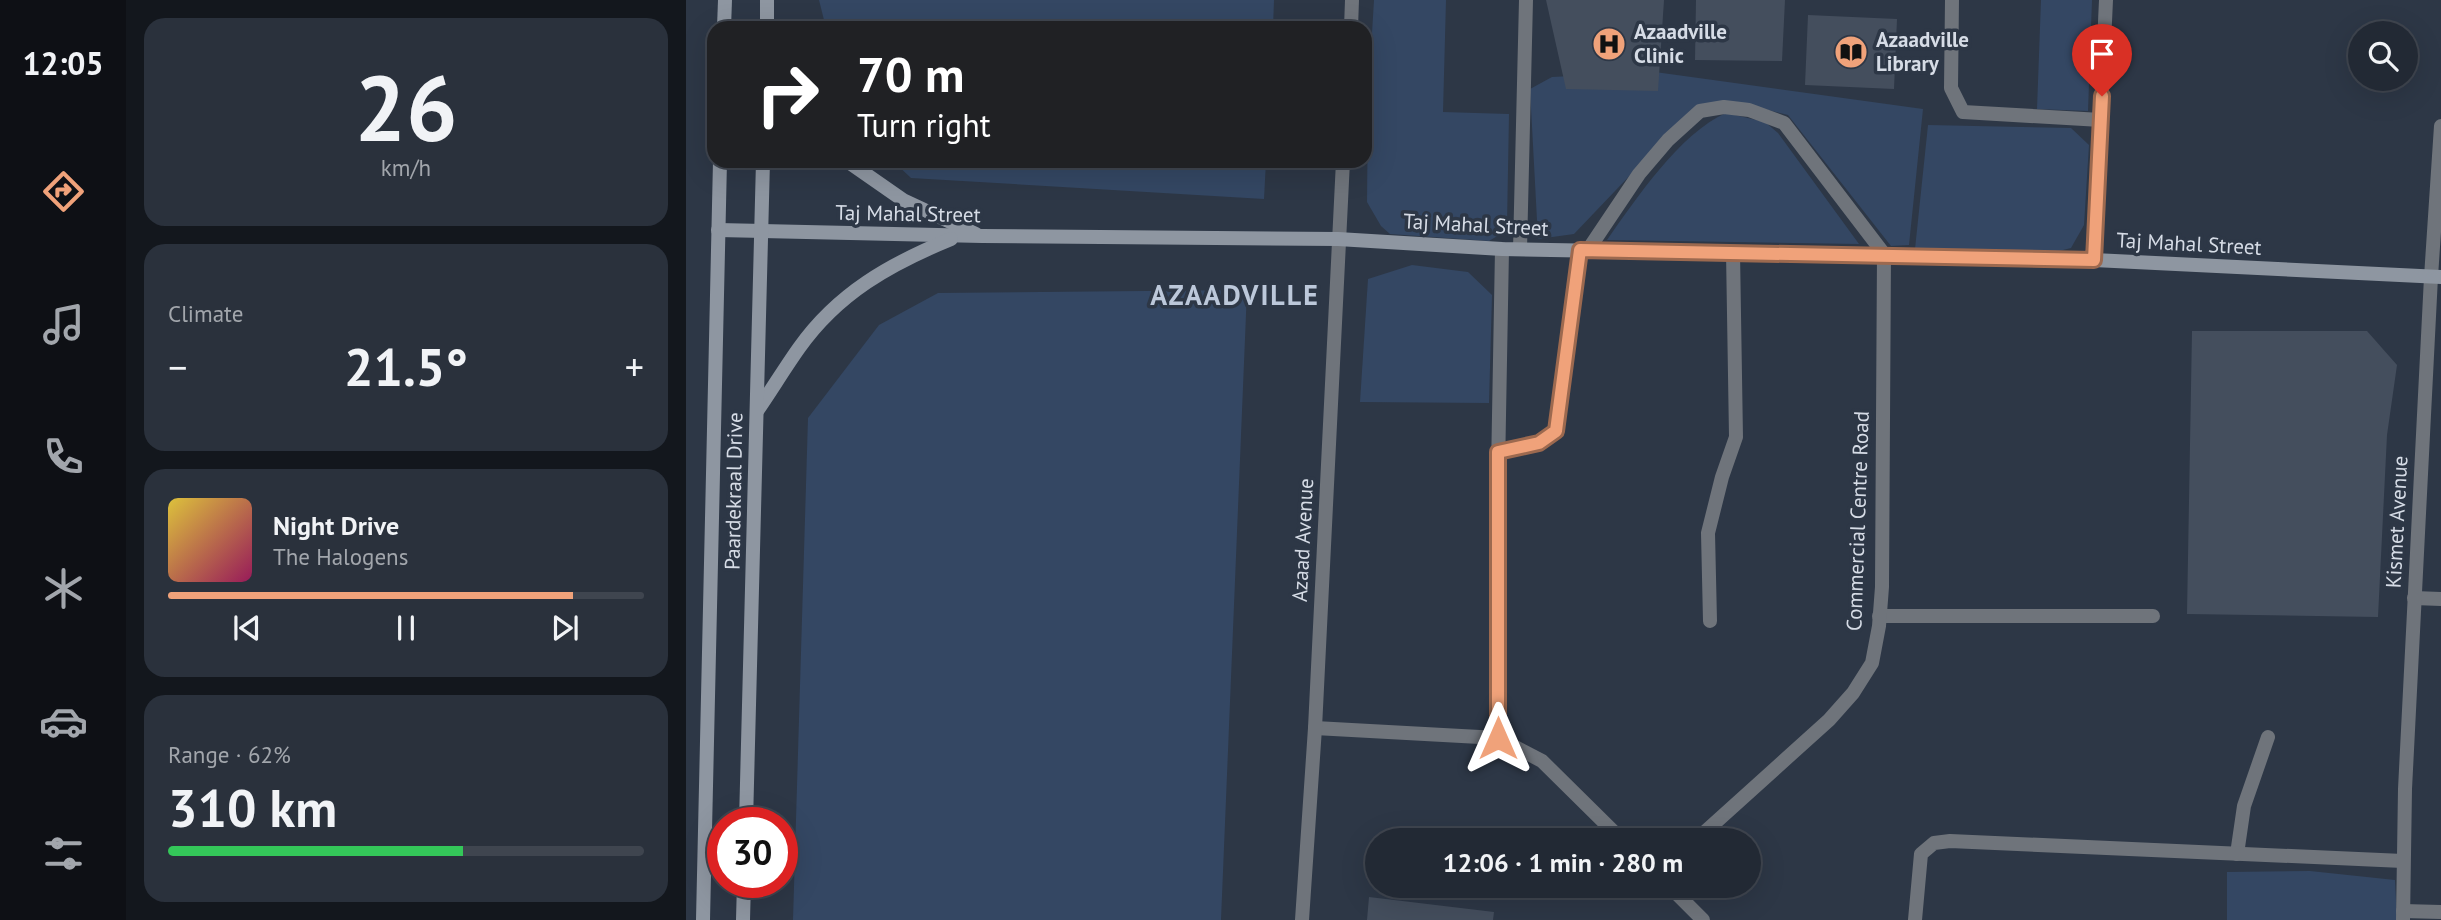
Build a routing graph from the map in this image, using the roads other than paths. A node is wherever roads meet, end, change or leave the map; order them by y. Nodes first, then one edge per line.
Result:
1 (725, 0) edge
2 (767, 0) edge
3 (1352, 0) edge
4 (1526, 0) edge
5 (1952, 0) edge
6 (2106, 0) edge
7 (724, 21) edge
8 (767, 21) edge
9 (1351, 21) edge
10 (2101, 120) junction
11 (2441, 126) edge
12 (720, 168) edge
13 (763, 168) edge
14 (857, 168) edge
15 (1343, 168) edge
16 (718, 230) junction
17 (761, 232) junction
18 (959, 236) junction
19 (982, 236) junction
20 (1338, 239) junction
21 (1502, 249) junction
22 (1520, 249) junction
23 (1584, 250) junction
24 (1733, 252) junction
25 (1884, 254) junction
26 (2094, 260) junction
27 (2436, 277) edge
28 (757, 411) junction
29 (1498, 452) junction
30 (2414, 598) junction
31 (2441, 599) edge
32 (1879, 615) junction
33 (2153, 617) dead end
34 (1710, 621) dead end
35 (1315, 728) junction
36 (2268, 737) dead end
37 (1498, 738) junction
38 (746, 807) edge
39 (1610, 828) edge
40 (1709, 828) edge
41 (2237, 854) junction
42 (2403, 861) junction
43 (744, 898) edge
44 (1681, 898) edge
45 (2441, 912) edge
46 (2403, 916) edge
47 (703, 920) edge
48 (743, 920) edge
49 (1301, 920) edge
50 (1703, 920) edge
51 (1915, 920) edge

1 - 7 main road
2 - 8 main road
3 - 9 street
4 - 22 street
5 - 10 street
6 - 10 street
10 - 26 street
11 - 27 street, Kismet Avenue
12 - 16 main road, Paardekraal Drive
13 - 17 main road, Paardekraal Drive
14 - 19 main road
15 - 20 street, Azaad Avenue
16 - 17 main road, Taj Mahal Street
16 - 47 main road, Paardekraal Drive
17 - 18 main road, Taj Mahal Street
17 - 28 main road, Paardekraal Drive
18 - 19 main road, Taj Mahal Street
18 - 28 main road
19 - 20 main road, Taj Mahal Street
20 - 21 main road, Taj Mahal Street
20 - 35 street, Azaad Avenue
21 - 22 main road, Taj Mahal Street
21 - 29 street
22 - 23 main road, Taj Mahal Street
23 - 24 main road, Taj Mahal Street
23 - 25 street
23 - 29 street
24 - 25 main road, Taj Mahal Street
24 - 34 street
25 - 26 main road, Taj Mahal Street
25 - 32 street, Commercial Centre Road
26 - 27 main road, Taj Mahal Street
27 - 30 street, Kismet Avenue
28 - 38 main road, Paardekraal Drive
29 - 37 street
30 - 31 street
30 - 42 street, Kismet Avenue
32 - 33 street
32 - 40 street, Commercial Centre Road
35 - 37 street
35 - 49 street, Azaad Avenue
36 - 41 street
37 - 39 street
41 - 42 street
41 - 51 street
42 - 46 street, Kismet Avenue
43 - 48 main road
44 - 50 street
45 - 46 street

